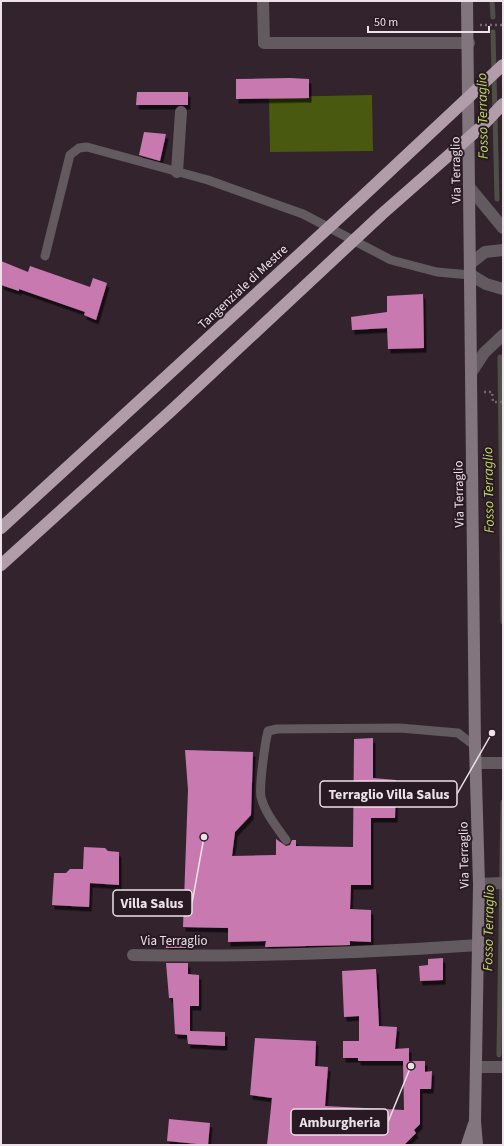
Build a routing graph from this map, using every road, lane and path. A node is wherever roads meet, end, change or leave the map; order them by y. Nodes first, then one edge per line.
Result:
1 (263, 1) edge
2 (468, 1) edge
3 (468, 25) junction
4 (503, 25) edge
5 (468, 43) junction
6 (503, 65) edge
7 (503, 104) edge
8 (181, 112) dead end
9 (177, 172) junction
10 (470, 188) junction
11 (503, 228) edge
12 (503, 250) edge
13 (45, 256) dead end
14 (471, 262) junction
15 (471, 275) junction
16 (503, 289) edge
17 (503, 335) edge
18 (472, 373) junction
19 (492, 402) dead end
20 (503, 402) edge
21 (1, 528) edge
22 (1, 565) edge
23 (475, 746) junction
24 (476, 763) junction
25 (503, 763) edge
26 (286, 840) dead end
27 (484, 883) junction
28 (503, 883) edge
29 (479, 945) junction
30 (133, 955) dead end
31 (476, 1067) junction
32 (503, 1067) edge
33 (475, 1121) junction
34 (467, 1145) edge
35 (477, 1145) edge

1 - 5 street
2 - 3 main road, Via Terraglio
3 - 4 path
3 - 5 main road, Via Terraglio
5 - 10 main road, Via Terraglio
6 - 21 highway, Tangenziale di Mestre, bridge
7 - 22 highway, bridge
8 - 9 street
9 - 13 lane
9 - 15 lane
10 - 11 street
10 - 14 main road, Via Terraglio
12 - 14 street
14 - 15 main road, Via Terraglio
15 - 16 street
15 - 18 main road, Via Terraglio
17 - 18 street
18 - 23 main road, Via Terraglio
19 - 20 path
23 - 24 main road, Via Terraglio
23 - 26 lane
24 - 25 street
24 - 27 main road, Via Terraglio
27 - 28 street
27 - 29 main road, Via Terraglio
29 - 30 street, Via Terraglio
29 - 31 main road, Via Terraglio
31 - 32 street
31 - 33 main road, Via Terraglio
33 - 34 main road, Via Terraglio
33 - 35 main road, Via Terraglio

